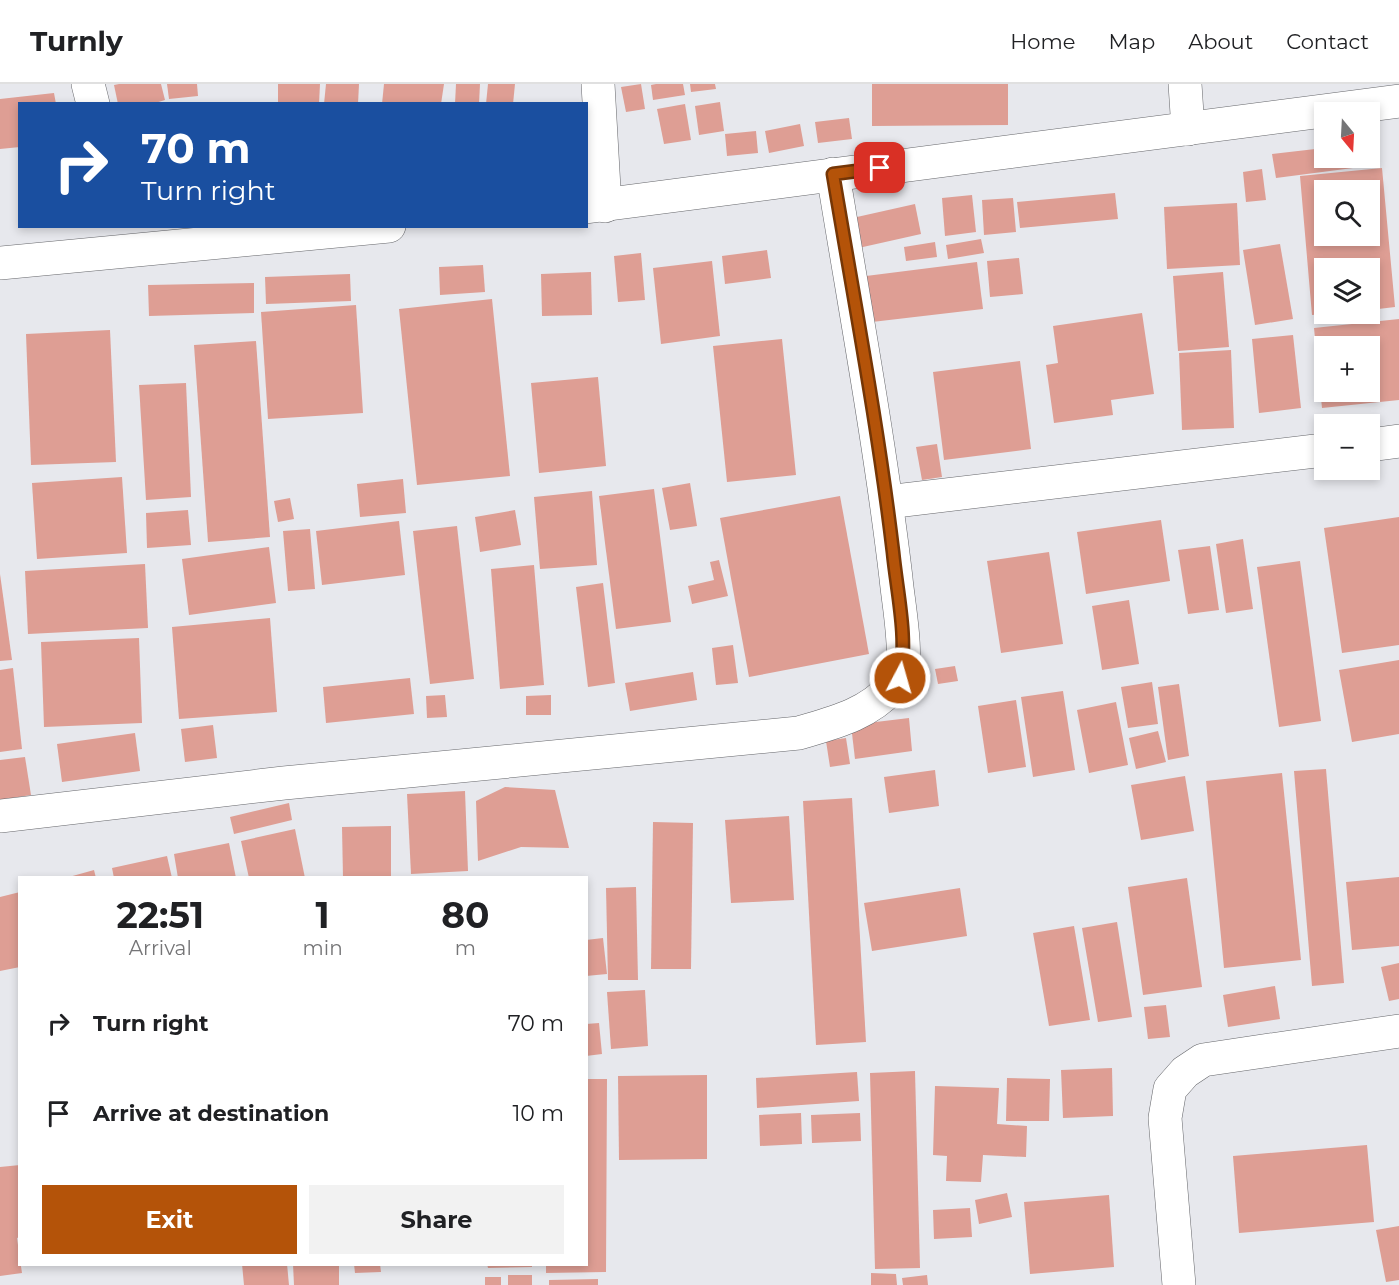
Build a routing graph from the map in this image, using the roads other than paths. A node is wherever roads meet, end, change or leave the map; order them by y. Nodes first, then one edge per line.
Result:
1 (88, 84) edge
2 (598, 84) edge
3 (1185, 84) edge
4 (1399, 101) edge
5 (92, 102) edge
6 (1188, 129) junction
7 (833, 174) junction
8 (596, 206) edge
9 (350, 228) edge
10 (133, 239) edge
11 (0, 262) edge
12 (1399, 441) edge
13 (1380, 444) edge
14 (1314, 451) edge
15 (887, 502) junction
16 (0, 816) edge
17 (1399, 1030) edge
18 (1179, 1285) edge

1 - 5 street
2 - 8 street
3 - 6 street
4 - 6 street
6 - 7 street
7 - 8 street
7 - 15 street
9 - 10 street
10 - 11 street
12 - 13 street
14 - 15 street
15 - 16 street
17 - 18 street

